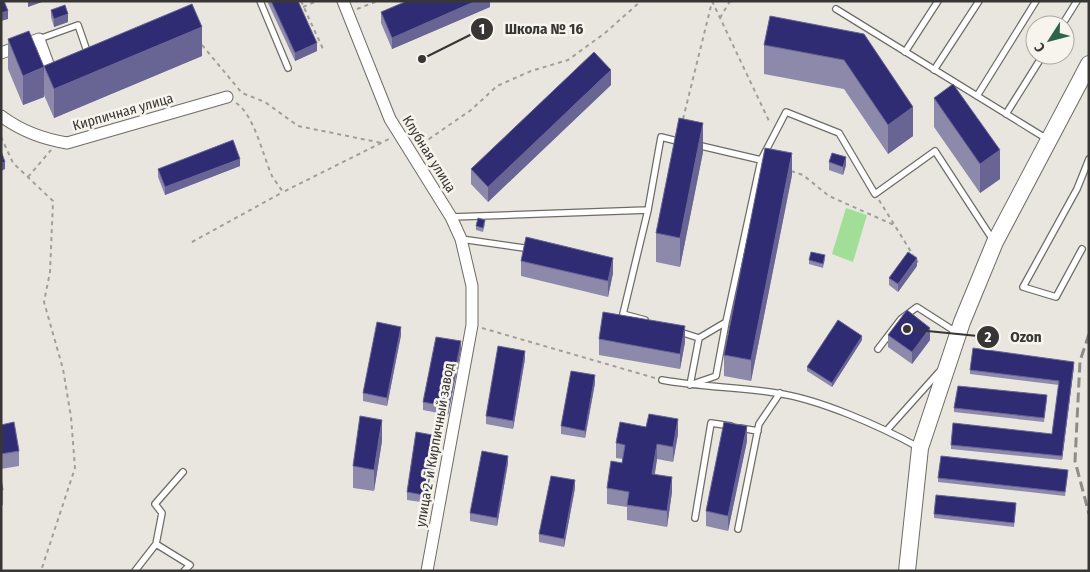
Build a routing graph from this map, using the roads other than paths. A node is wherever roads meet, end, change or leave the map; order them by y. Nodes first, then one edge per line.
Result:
1 (260, 1) edge
2 (343, 1) edge
3 (938, 1) edge
4 (979, 1) edge
5 (1036, 1) edge
6 (1077, 1) edge
7 (836, 9) dead end
8 (1068, 15) edge
9 (39, 39) junction
10 (905, 52) junction
11 (1, 53) edge
12 (90, 59) edge
13 (1089, 64) edge
14 (1037, 65) edge
15 (67, 68) edge
16 (288, 68) dead end
17 (934, 70) junction
18 (977, 96) junction
19 (227, 97) road end
20 (1006, 114) junction
21 (1, 116) edge
22 (1048, 140) junction
23 (1089, 158) edge
24 (761, 160) junction
25 (648, 210) junction
26 (451, 217) junction
27 (462, 239) junction
28 (995, 242) junction
29 (1082, 249) dead end
30 (540, 250) edge
31 (726, 322) junction
32 (652, 323) edge
33 (472, 325) joint
34 (670, 329) edge
35 (958, 334) junction
36 (699, 338) junction
37 (878, 349) dead end
38 (948, 362) junction
39 (662, 380) road end
40 (690, 385) junction
41 (780, 394) junction
42 (887, 430) junction
43 (758, 432) junction
44 (920, 448) junction
45 (183, 472) dead end
46 (695, 518) dead end
47 (738, 529) dead end
48 (156, 544) junction
49 (135, 571) edge
50 (184, 571) edge
51 (427, 571) edge
52 (906, 571) edge

1 - 16 lane
2 - 26 street, Клубная улица
3 - 10 lane
4 - 17 lane
5 - 18 lane
6 - 8 lane
7 - 10 lane
9 - 11 street
9 - 12 lane
9 - 15 street
10 - 17 lane
13 - 22 street
14 - 20 lane
17 - 18 lane
18 - 20 lane
19 - 21 street, Кирпичная улица
20 - 22 lane
22 - 28 street
23 - 29 lane
24 - 25 lane
24 - 28 lane
24 - 31 lane
25 - 26 lane
25 - 32 lane
26 - 27 street, Клубная улица
27 - 30 lane
27 - 33 street, Клубная улица
28 - 35 street
31 - 36 lane
31 - 40 lane
33 - 51 street, улица 2-й Кирпичный завод
34 - 36 lane
35 - 37 lane
35 - 38 street
36 - 40 lane
38 - 42 lane
38 - 44 street
39 - 40 lane
40 - 41 lane
41 - 42 lane
41 - 43 lane
42 - 44 lane
43 - 46 lane
43 - 47 lane
44 - 52 street
45 - 48 lane
48 - 49 lane
48 - 50 lane

